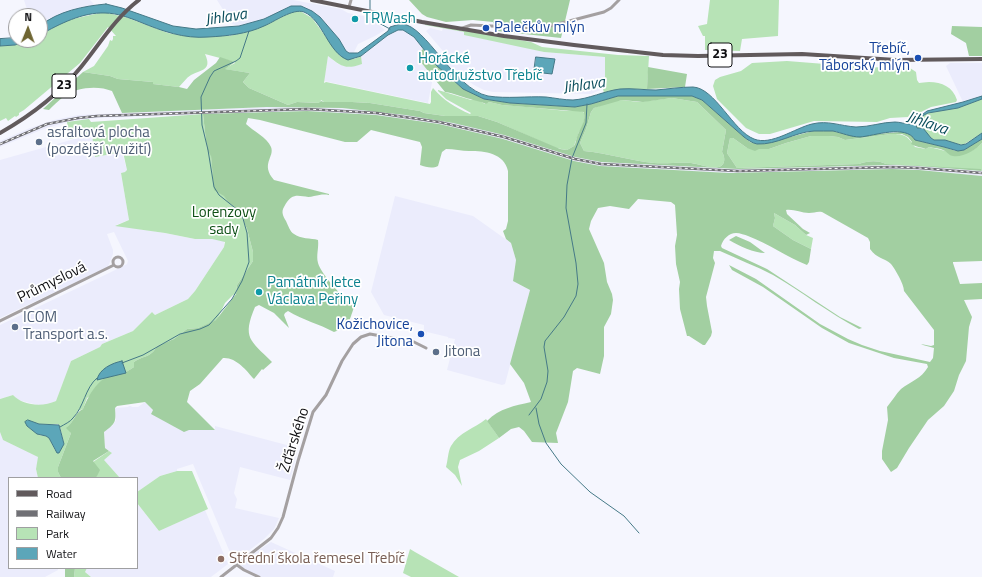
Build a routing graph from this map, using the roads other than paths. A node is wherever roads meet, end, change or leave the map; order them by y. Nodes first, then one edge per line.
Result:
1 (139, 0) edge
2 (312, 0) edge
3 (351, 0) edge
4 (619, 0) edge
5 (349, 7) junction
6 (460, 29) junction
7 (982, 59) edge
8 (0, 133) edge
9 (114, 265) dead end
10 (0, 321) edge
11 (426, 348) dead end
12 (237, 564) junction
13 (221, 577) edge
14 (259, 577) edge

1 - 8 main road, 23
2 - 5 main road
3 - 5 street
4 - 6 street
5 - 6 main road, 23
6 - 7 main road, 23
9 - 10 street, Průmyslová
11 - 12 street, Žďárského
12 - 13 street, Žďárského
12 - 14 street

